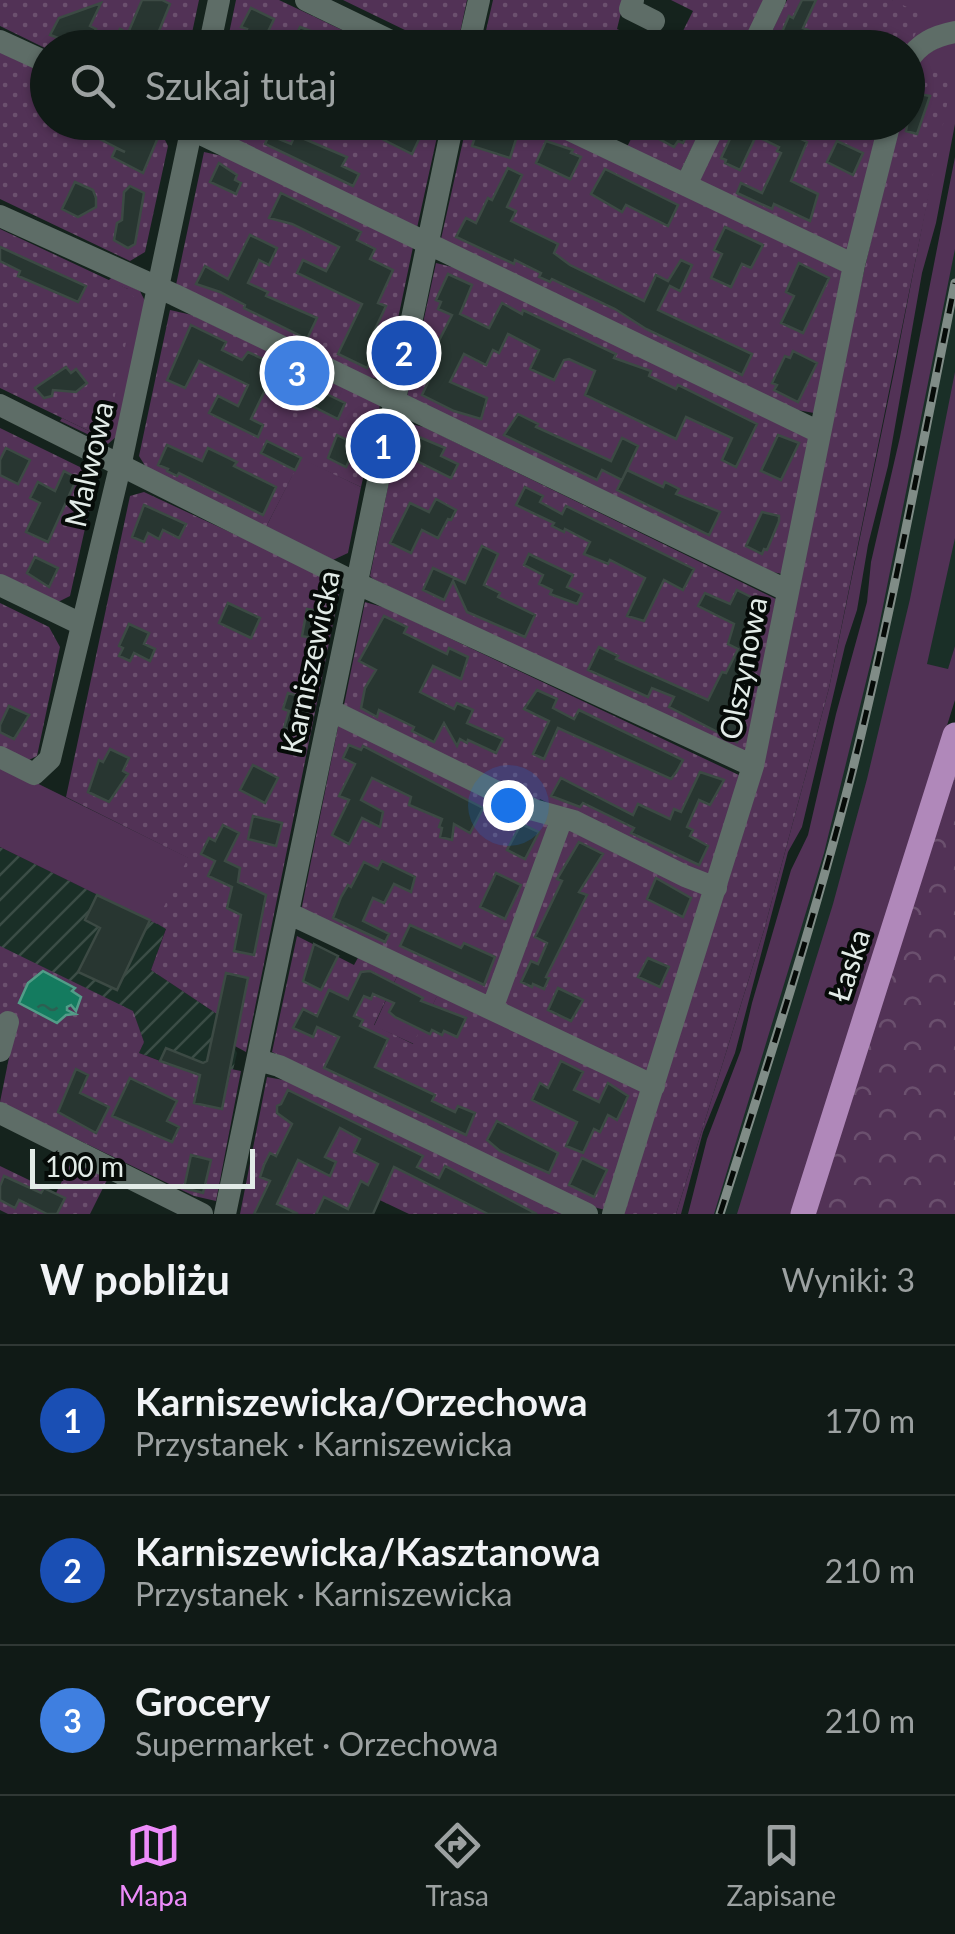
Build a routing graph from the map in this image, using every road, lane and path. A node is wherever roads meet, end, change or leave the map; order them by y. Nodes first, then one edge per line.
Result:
1 (219, 0) edge
2 (306, 0) edge
3 (478, 0) edge
4 (633, 0) edge
5 (775, 0) edge
6 (654, 21) dead end
7 (213, 30) edge
8 (368, 30) edge
9 (472, 30) edge
10 (761, 30) edge
11 (955, 32) edge
12 (0, 41) edge
13 (925, 42) edge
14 (30, 55) edge
15 (184, 140) edge
16 (218, 140) edge
17 (448, 140) edge
18 (590, 140) edge
19 (708, 140) edge
20 (885, 140) edge
21 (686, 186) junction
22 (0, 216) edge
23 (427, 242) junction
24 (854, 265) junction
25 (155, 288) junction
26 (394, 401) junction
27 (0, 405) edge
28 (820, 432) junction
29 (120, 466) junction
30 (356, 583) junction
31 (0, 585) edge
32 (788, 591) junction
33 (81, 624) junction
34 (330, 710) junction
35 (955, 735) edge
36 (0, 757) edge
37 (754, 766) junction
38 (562, 818) junction
39 (716, 888) junction
40 (288, 914) junction
41 (492, 1009) junction
42 (8, 1022) dead end
43 (0, 1051) edge
44 (258, 1060) junction
45 (654, 1086) junction
46 (0, 1113) edge
47 (202, 1214) edge
48 (226, 1214) edge
49 (586, 1214) edge
50 (614, 1214) edge
51 (803, 1214) edge

1 - 7 street
2 - 8 street
3 - 9 street
4 - 6 street
5 - 10 street
11 - 13 street
12 - 14 street
15 - 25 street, Malwowa
16 - 23 street
17 - 23 street, Karniszewicka
18 - 21 street
19 - 21 street
20 - 24 street, Olszynowa
21 - 24 street
22 - 25 street
23 - 26 street, Karniszewicka
23 - 28 street
24 - 28 street, Olszynowa
25 - 26 street
25 - 29 street, Malwowa
26 - 30 street, Karniszewicka
26 - 32 street
27 - 29 street
28 - 32 street, Olszynowa
29 - 30 street
29 - 33 street, Malwowa
30 - 34 street, Karniszewicka
30 - 37 street
31 - 33 street
32 - 37 street, Olszynowa
33 - 36 street, Malwowa
34 - 38 street
34 - 40 street, Karniszewicka
35 - 51 main road, Łaska
37 - 39 street, Olszynowa
38 - 39 street
38 - 41 street
39 - 45 street, Olszynowa
40 - 41 street
40 - 44 street, Karniszewicka
41 - 45 street
42 - 43 street
44 - 48 street, Karniszewicka
44 - 49 street
45 - 50 street, Olszynowa
46 - 47 street

